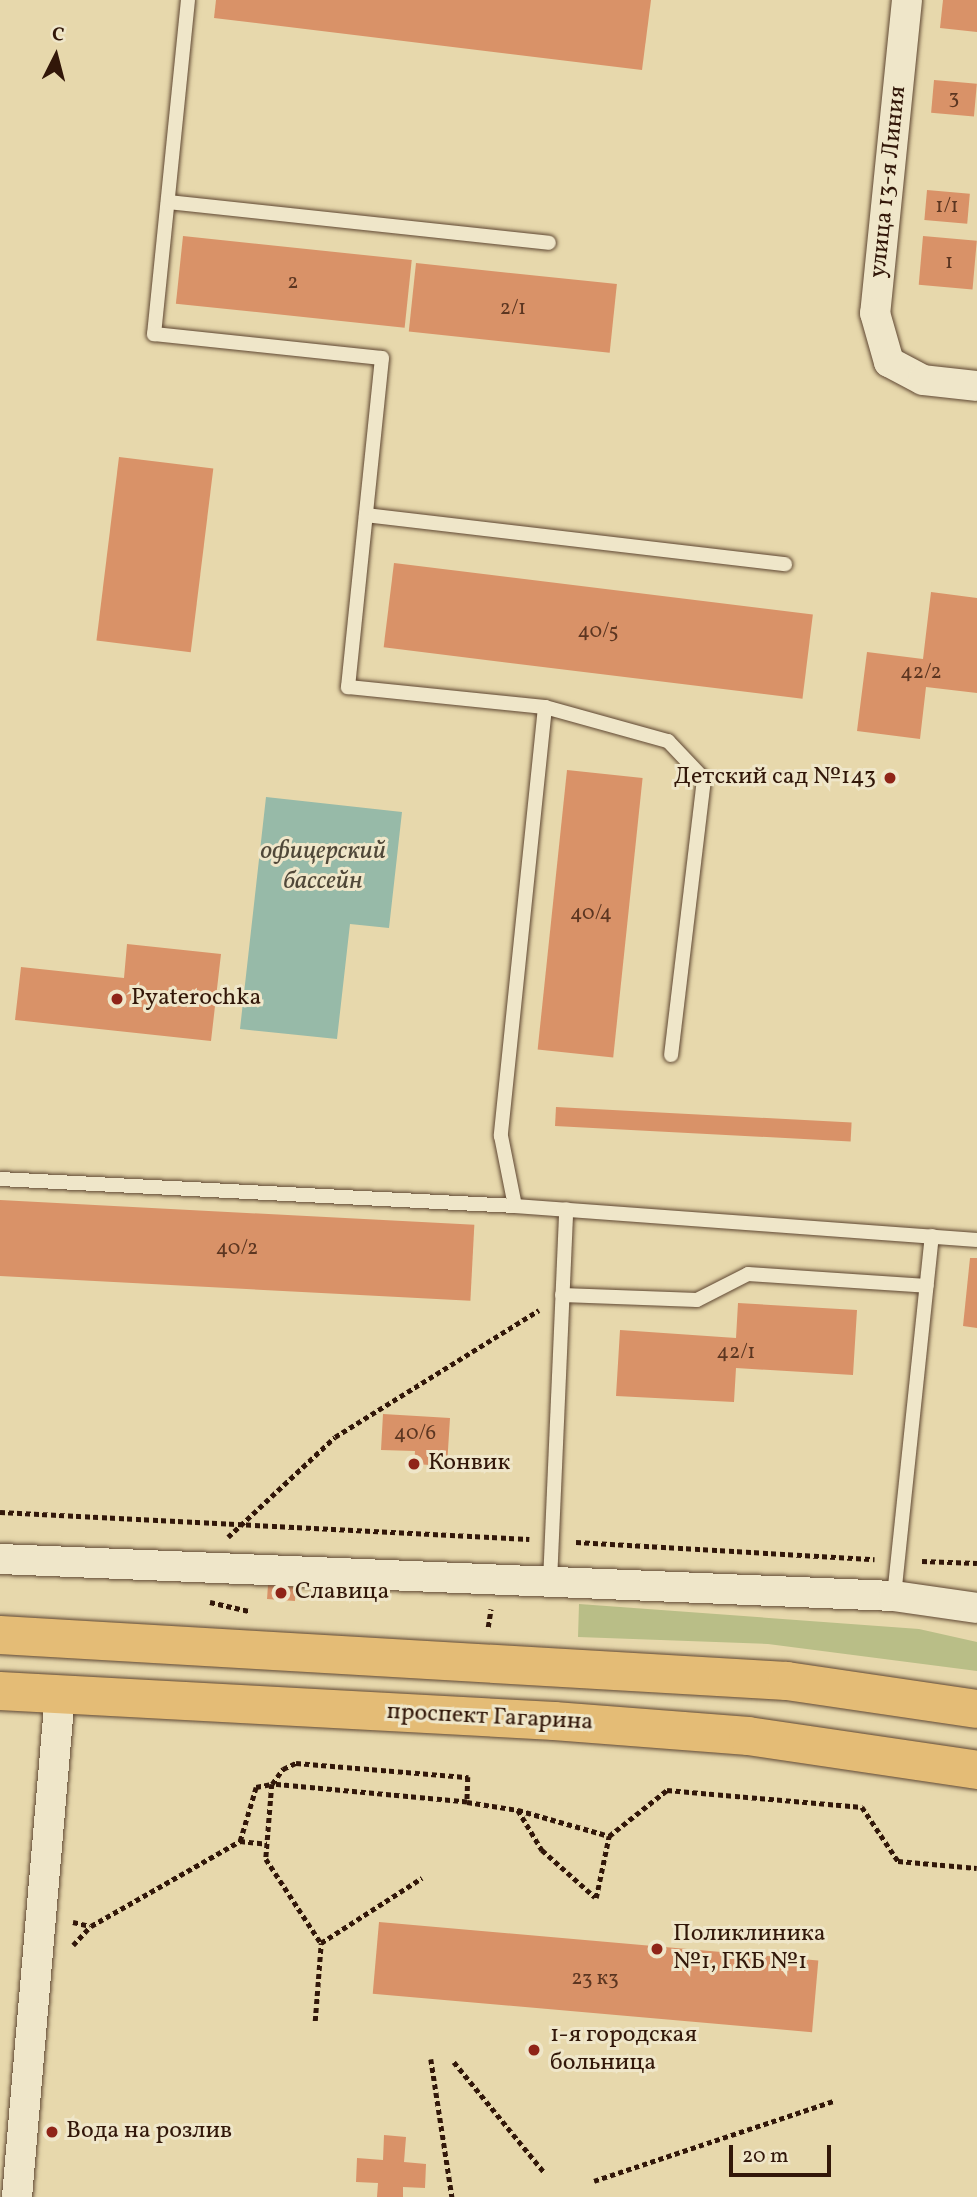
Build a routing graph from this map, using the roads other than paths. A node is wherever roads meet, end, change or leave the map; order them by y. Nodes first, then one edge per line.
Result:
1 (188, 0) edge
2 (907, 0) edge
3 (168, 202) junction
4 (549, 243) dead end
5 (977, 386) edge
6 (366, 515) junction
7 (785, 564) dead end
8 (545, 707) junction
9 (671, 1055) dead end
10 (0, 1179) edge
11 (515, 1206) junction
12 (566, 1209) junction
13 (932, 1236) junction
14 (977, 1240) edge
15 (927, 1286) junction
16 (562, 1295) junction
17 (0, 1559) edge
18 (550, 1582) junction
19 (894, 1596) junction
20 (977, 1608) edge
21 (0, 1634) edge
22 (0, 1691) edge
23 (60, 1694) junction
24 (977, 1709) edge
25 (977, 1770) edge
26 (17, 2197) edge

1 - 3 lane
2 - 5 street, улица 13-я Линия
3 - 4 lane
3 - 6 lane
6 - 7 lane
6 - 8 lane
8 - 9 lane
8 - 11 lane
10 - 11 lane
11 - 12 lane
12 - 13 lane
12 - 16 lane
13 - 14 lane
13 - 15 lane
15 - 16 lane
15 - 19 lane
16 - 18 lane
17 - 18 street
18 - 19 street
19 - 20 street
21 - 24 main road
22 - 23 main road, проспект Гагарина
23 - 25 main road, проспект Гагарина
23 - 26 street

